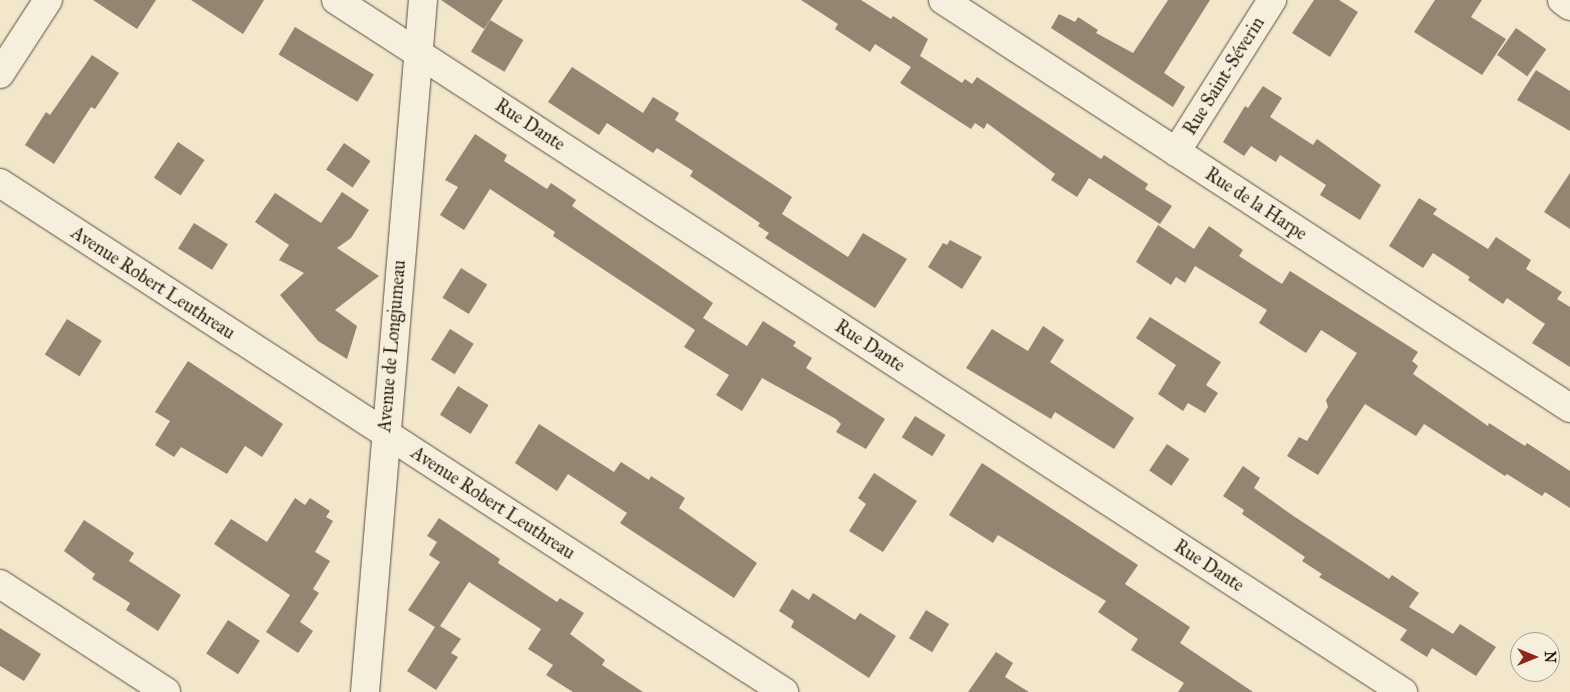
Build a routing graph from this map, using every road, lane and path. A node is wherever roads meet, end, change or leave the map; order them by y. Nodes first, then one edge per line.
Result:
1 (48, 0) edge
2 (336, 0) edge
3 (423, 0) edge
4 (942, 0) edge
5 (1272, 0) edge
6 (1562, 0) edge
7 (1570, 6) edge
8 (418, 53) junction
9 (0, 74) edge
10 (1176, 152) junction
11 (0, 184) edge
12 (1570, 408) edge
13 (385, 433) junction
14 (0, 584) edge
15 (166, 692) edge
16 (365, 692) edge
17 (784, 692) edge
18 (1402, 692) edge

1 - 9 street
2 - 8 street, Rue Dante
3 - 8 street, Avenue de Longjumeau
4 - 10 street, Rue de la Harpe
5 - 10 street, Rue Saint-Séverin
6 - 7 street
8 - 13 street, Avenue de Longjumeau
8 - 18 street, Rue Dante
10 - 12 street, Rue de la Harpe
11 - 13 street, Avenue Robert Leuthreau
13 - 16 street, Avenue de Longjumeau
13 - 17 street, Avenue Robert Leuthreau
14 - 15 street

